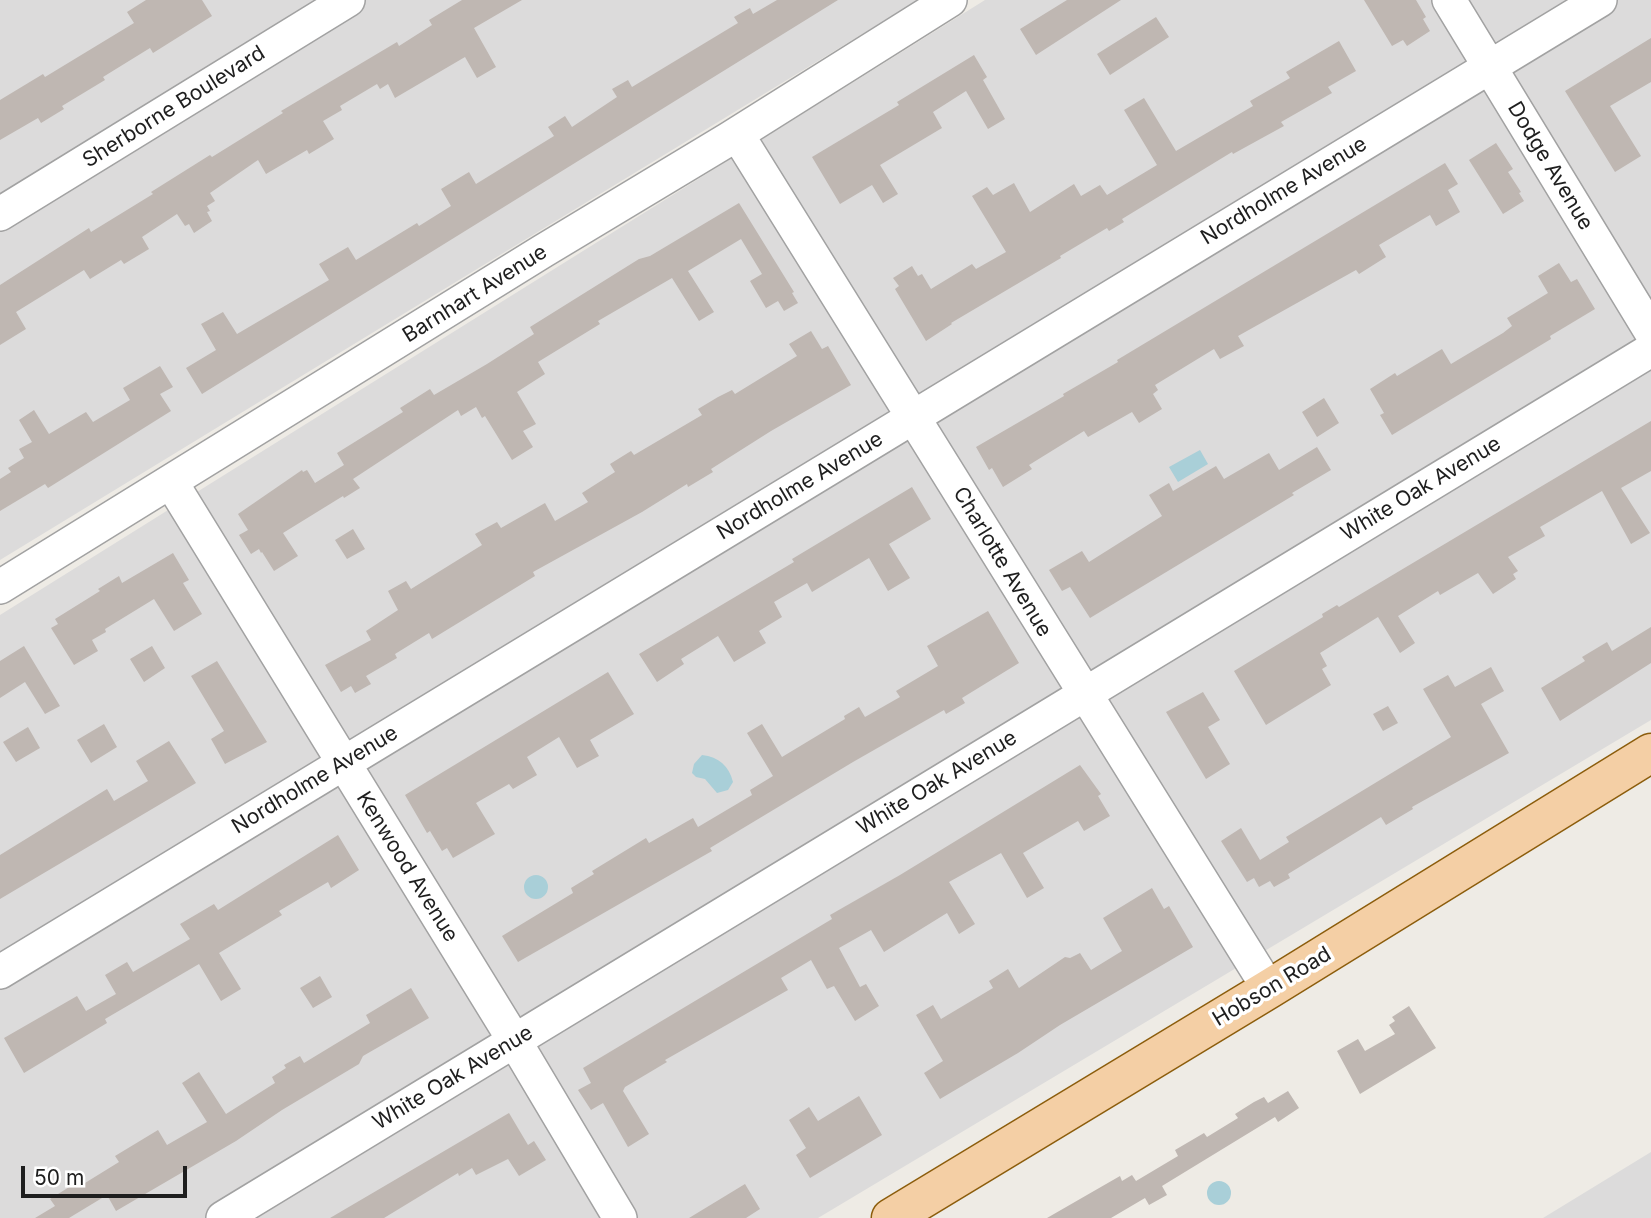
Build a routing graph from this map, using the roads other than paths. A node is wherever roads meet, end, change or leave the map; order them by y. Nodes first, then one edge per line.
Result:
1 (348, 0) edge
2 (1449, 0) edge
3 (1600, 0) edge
4 (931, 5) edge
5 (1490, 67) junction
6 (737, 134) junction
7 (0, 214) edge
8 (1651, 332) edge
9 (1651, 349) edge
10 (914, 417) junction
11 (171, 482) junction
12 (0, 587) edge
13 (1083, 694) junction
14 (1651, 753) edge
15 (343, 762) junction
16 (0, 972) edge
17 (1269, 989) junction
18 (514, 1040) junction
19 (223, 1218) edge
20 (620, 1218) edge
21 (891, 1218) edge

1 - 7 street, Sherborne Boulevard
2 - 5 street, Dodge Avenue
3 - 5 street, Nordholme Avenue
4 - 6 street, Barnhart Avenue
5 - 8 street, Dodge Avenue
5 - 10 street, Nordholme Avenue
6 - 10 street, Charlotte Avenue
6 - 11 street, Barnhart Avenue
9 - 13 street, White Oak Avenue
10 - 13 street, Charlotte Avenue
10 - 15 street, Nordholme Avenue
11 - 12 street, Barnhart Avenue
11 - 15 street, Kenwood Avenue
13 - 17 street, Charlotte Avenue
13 - 18 street, White Oak Avenue
14 - 17 main road, Hobson Road
15 - 16 street, Nordholme Avenue
15 - 18 street, Kenwood Avenue
17 - 21 main road, Hobson Road
18 - 19 street, White Oak Avenue
18 - 20 street, Kenwood Avenue

